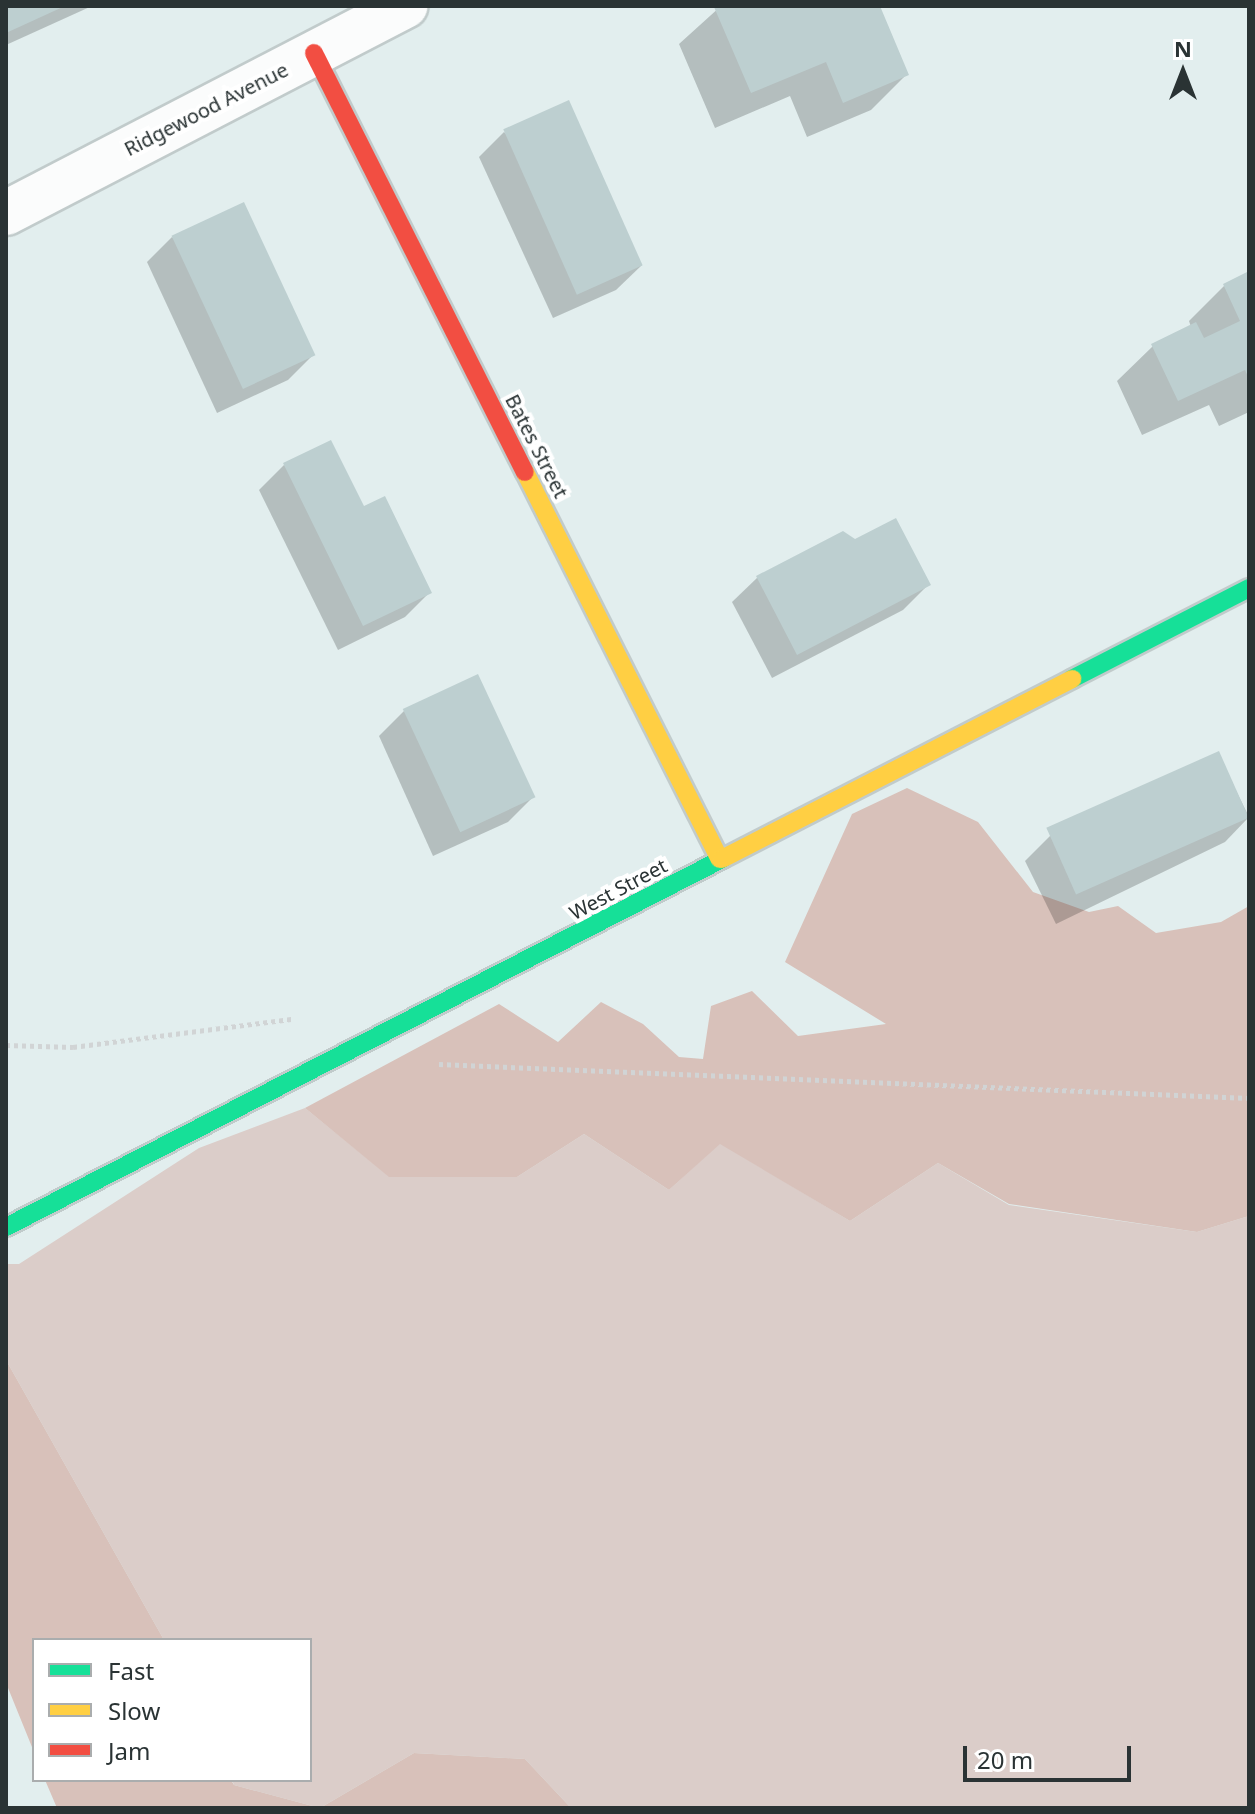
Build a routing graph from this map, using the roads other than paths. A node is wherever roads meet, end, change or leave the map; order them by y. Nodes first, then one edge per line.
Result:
1 (406, 6) edge
2 (314, 53) junction
3 (6, 213) edge
4 (1249, 588) edge
5 (720, 859) junction
6 (6, 1227) edge

1 - 2 street, Ridgewood Avenue
2 - 3 street, Ridgewood Avenue
2 - 5 street, Bates Street
4 - 5 street, West Street
5 - 6 street, West Street

